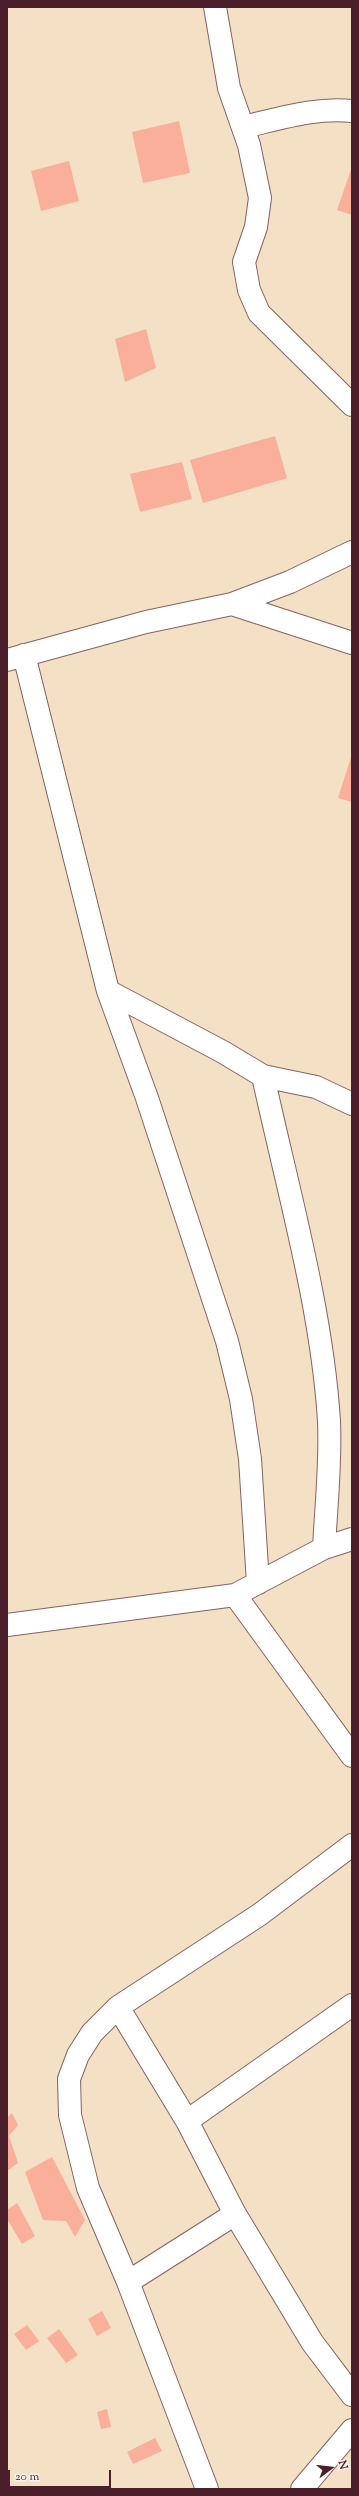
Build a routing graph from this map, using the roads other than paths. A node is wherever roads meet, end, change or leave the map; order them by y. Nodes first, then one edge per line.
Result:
1 (215, 7) edge
2 (352, 111) edge
3 (243, 127) junction
4 (352, 405) edge
5 (352, 552) edge
6 (232, 604) junction
7 (352, 642) edge
8 (15, 658) edge
9 (108, 992) junction
10 (263, 1076) junction
11 (316, 1086) junction
12 (352, 1093) edge
13 (352, 1104) edge
14 (352, 1539) edge
15 (324, 1548) junction
16 (258, 1583) junction
17 (235, 1595) junction
18 (7, 1625) edge
19 (352, 1756) edge
20 (352, 1845) edge
21 (352, 2005) edge
22 (118, 2007) junction
23 (187, 2121) junction
24 (235, 2214) junction
25 (128, 2282) junction
26 (352, 2395) edge
27 (352, 2430) edge
28 (207, 2489) edge
29 (302, 2489) edge

1 - 3 street
2 - 3 street
3 - 4 street
5 - 6 street
6 - 7 street
6 - 8 street
8 - 9 street
9 - 10 street
9 - 16 street
10 - 11 street
10 - 15 street
11 - 12 street
11 - 13 street
14 - 15 street
15 - 16 street
16 - 17 street
17 - 18 street
17 - 19 street
20 - 22 street
21 - 23 street
22 - 23 street
22 - 25 street
23 - 24 street
24 - 25 street
24 - 26 street
25 - 28 street
27 - 29 street

